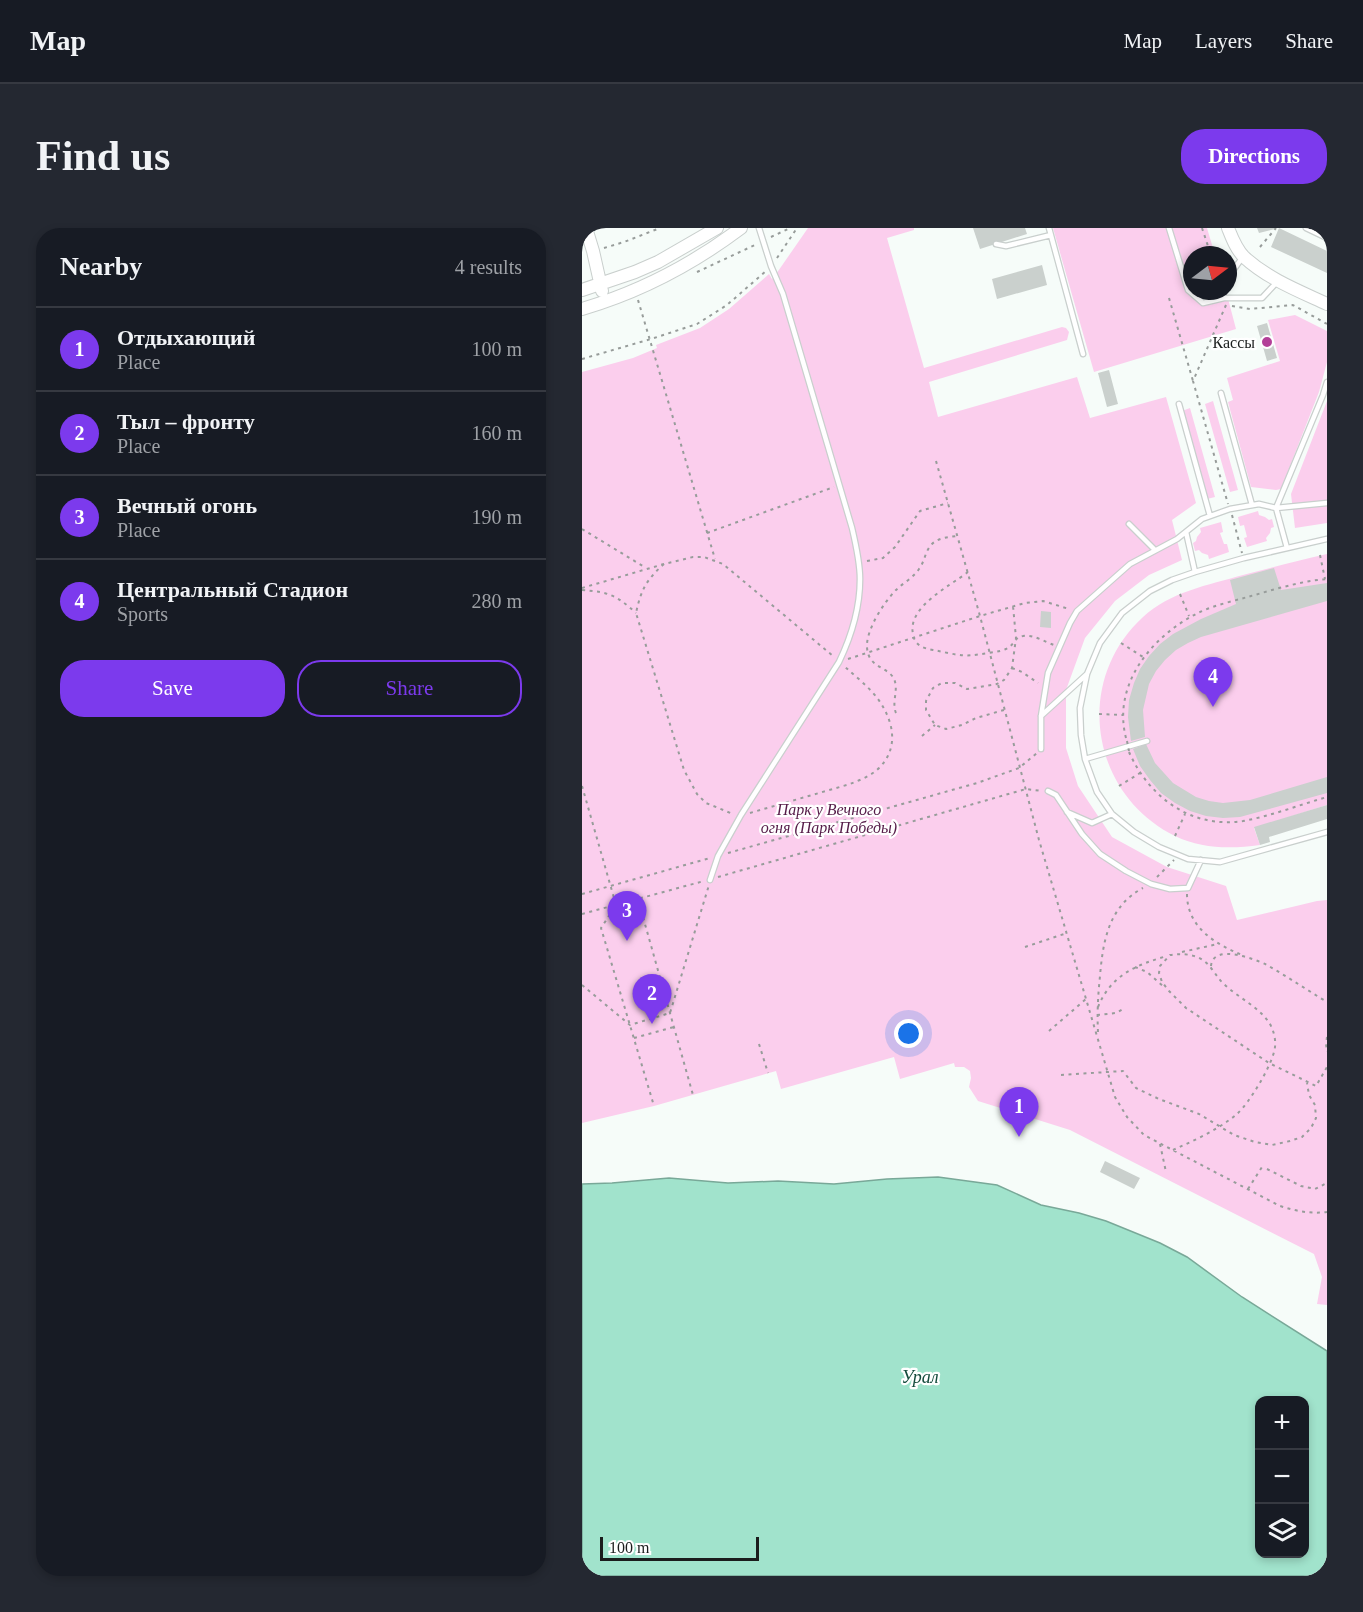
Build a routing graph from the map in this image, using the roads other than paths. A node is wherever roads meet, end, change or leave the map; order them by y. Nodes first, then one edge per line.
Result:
1 (586, 228) edge
2 (717, 228) edge
3 (741, 228) edge
4 (759, 228) edge
5 (1048, 228) edge
6 (1228, 228) edge
7 (1306, 228) edge
8 (1170, 230) edge
9 (1051, 236) junction
10 (1327, 238) edge
11 (996, 244) dead end
12 (1243, 256) junction
13 (1237, 265) edge
14 (1183, 273) edge
15 (1278, 281) junction
16 (600, 285) junction
17 (582, 290) edge
18 (1237, 298) edge
19 (1200, 300) edge
20 (1216, 300) edge
21 (604, 302) junction
22 (1327, 304) edge
23 (582, 309) edge
24 (1083, 354) dead end
25 (1327, 382) edge
26 (1221, 393) dead end
27 (1179, 404) dead end
28 (1327, 503) edge
29 (1252, 505) junction
30 (1276, 508) junction
31 (1210, 516) junction
32 (1129, 524) dead end
33 (1186, 532) junction
34 (1327, 540) edge
35 (1287, 548) junction
36 (1155, 550) junction
37 (1195, 572) junction
38 (1087, 674) junction
39 (1041, 716) junction
40 (1147, 741) dead end
41 (1041, 749) road end
42 (1085, 759) junction
43 (1048, 791) road end
44 (1068, 812) junction
45 (1112, 814) junction
46 (1327, 832) edge
47 (1201, 860) junction
48 (710, 880) road end

1 - 16 main road
2 - 16 main road
3 - 21 main road
4 - 48 lane
5 - 9 lane
6 - 12 main road
7 - 10 lane
8 - 14 lane
9 - 11 lane
9 - 24 lane
12 - 13 lane
12 - 15 main road
15 - 18 lane
15 - 22 main road
16 - 17 main road
16 - 21 main road
19 - 20 lane
21 - 23 main road
25 - 30 lane
26 - 29 lane
27 - 31 lane
28 - 30 lane
29 - 30 lane
29 - 31 lane
30 - 35 lane
31 - 33 lane
32 - 36 lane
33 - 36 lane
33 - 37 lane
34 - 35 lane
35 - 37 lane
36 - 39 lane
37 - 38 lane
38 - 39 lane
38 - 42 lane
39 - 41 lane
40 - 42 lane
42 - 45 lane
43 - 44 lane
44 - 45 lane
44 - 47 lane
45 - 47 lane
46 - 47 lane

